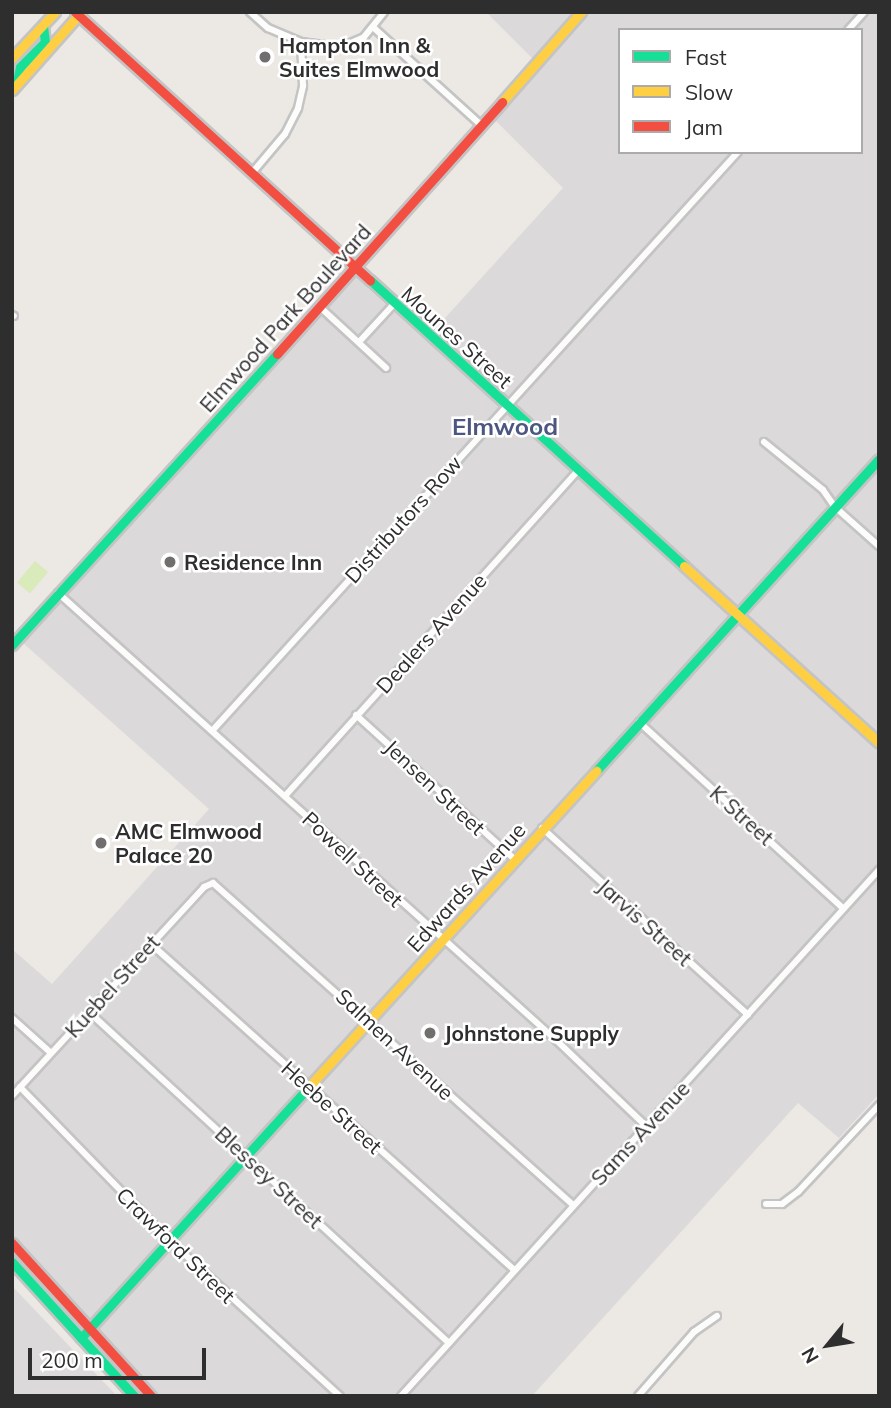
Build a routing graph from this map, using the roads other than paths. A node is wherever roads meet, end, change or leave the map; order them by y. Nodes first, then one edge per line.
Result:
1 (55, 12) edge
2 (250, 12) edge
3 (384, 12) edge
4 (582, 12) edge
5 (864, 12) edge
6 (78, 13) edge
7 (43, 25) junction
8 (374, 28) junction
9 (850, 28) edge
10 (301, 42) junction
11 (12, 58) edge
12 (14, 88) edge
13 (480, 124) junction
14 (736, 154) edge
15 (252, 173) junction
16 (355, 268) junction
17 (394, 304) junction
18 (320, 307) junction
19 (359, 342) junction
20 (386, 368) dead end
21 (506, 406) junction
22 (764, 442) dead end
23 (879, 459) edge
24 (578, 471) junction
25 (835, 507) junction
26 (879, 546) edge
27 (58, 593) junction
28 (738, 614) junction
29 (12, 645) edge
30 (356, 715) junction
31 (639, 722) junction
32 (212, 731) junction
33 (879, 743) edge
34 (285, 796) junction
35 (542, 828) junction
36 (514, 859) junction
37 (879, 870) edge
38 (215, 884) joint
39 (844, 909) junction
40 (442, 940) junction
41 (151, 944) junction
42 (89, 1012) junction
43 (748, 1015) junction
44 (12, 1018) edge
45 (369, 1021) junction
46 (51, 1053) junction
47 (20, 1087) junction
48 (310, 1087) junction
49 (12, 1096) edge
50 (879, 1105) edge
51 (646, 1126) junction
52 (246, 1156) junction
53 (766, 1204) dead end
54 (573, 1205) junction
55 (169, 1240) junction
56 (12, 1243) edge
57 (12, 1262) edge
58 (514, 1270) junction
59 (717, 1316) dead end
60 (90, 1328) junction
61 (81, 1338) junction
62 (449, 1343) junction
63 (134, 1396) edge
64 (151, 1396) edge
65 (340, 1396) edge
66 (401, 1396) edge
67 (638, 1396) edge

1 - 7 main road
2 - 10 street
3 - 8 street
4 - 13 main road, Elmwood Park Boulevard
5 - 9 street
6 - 12 main road
6 - 15 main road, Mounes Street
7 - 11 main road
7 - 12 main road
8 - 10 street
8 - 13 street
10 - 15 street
13 - 16 main road, Elmwood Park Boulevard
14 - 21 street, Distributors Row
15 - 16 main road, Mounes Street
16 - 17 main road, Mounes Street
16 - 18 main road, Elmwood Park Boulevard
17 - 19 street
17 - 21 main road, Mounes Street
18 - 19 street
18 - 27 main road, Elmwood Park Boulevard
19 - 20 street
21 - 24 main road, Mounes Street
21 - 32 street, Distributors Row
22 - 25 street
23 - 25 main road, Edwards Avenue
24 - 28 main road, Mounes Street
24 - 30 street, Dealers Avenue
25 - 26 street
25 - 28 main road, Edwards Avenue
27 - 29 main road, Elmwood Park Boulevard
27 - 32 street, Powell Street
28 - 31 main road, Edwards Avenue
28 - 33 main road, Mounes Street
30 - 34 street, Dealers Avenue
30 - 36 street, Jensen Street
31 - 35 main road, Edwards Avenue
31 - 39 street, K Street
32 - 34 street, Powell Street
34 - 40 street, Powell Street
35 - 36 main road, Edwards Avenue
35 - 43 street, Jarvis Street
36 - 40 main road, Edwards Avenue
37 - 39 street, Sams Avenue
38 - 41 street, Kuebel Street
38 - 45 street, Salmen Avenue
39 - 43 street, Sams Avenue
40 - 45 main road, Edwards Avenue
40 - 51 street, Powell Street
41 - 42 street, Kuebel Street
41 - 48 street, Heebe Street
42 - 46 street, Kuebel Street
42 - 52 street, Blessey Street
43 - 51 street, Sams Avenue
44 - 46 street
45 - 48 main road, Edwards Avenue
45 - 54 street, Salmen Avenue
46 - 47 street, Kuebel Street
47 - 49 street, Kuebel Street
47 - 55 street, Crawford Street
48 - 52 main road, Edwards Avenue
48 - 58 street, Heebe Street
50 - 53 street
51 - 54 street, Sams Avenue
52 - 55 main road, Edwards Avenue
52 - 62 street, Blessey Street
54 - 58 street, Sams Avenue
55 - 60 main road, Edwards Avenue
55 - 65 street, Crawford Street
56 - 60 main road
57 - 61 main road
58 - 62 street, Sams Avenue
59 - 67 street
60 - 61 main road, Edwards Avenue
60 - 64 main road
61 - 63 main road
62 - 66 street, Sams Avenue

